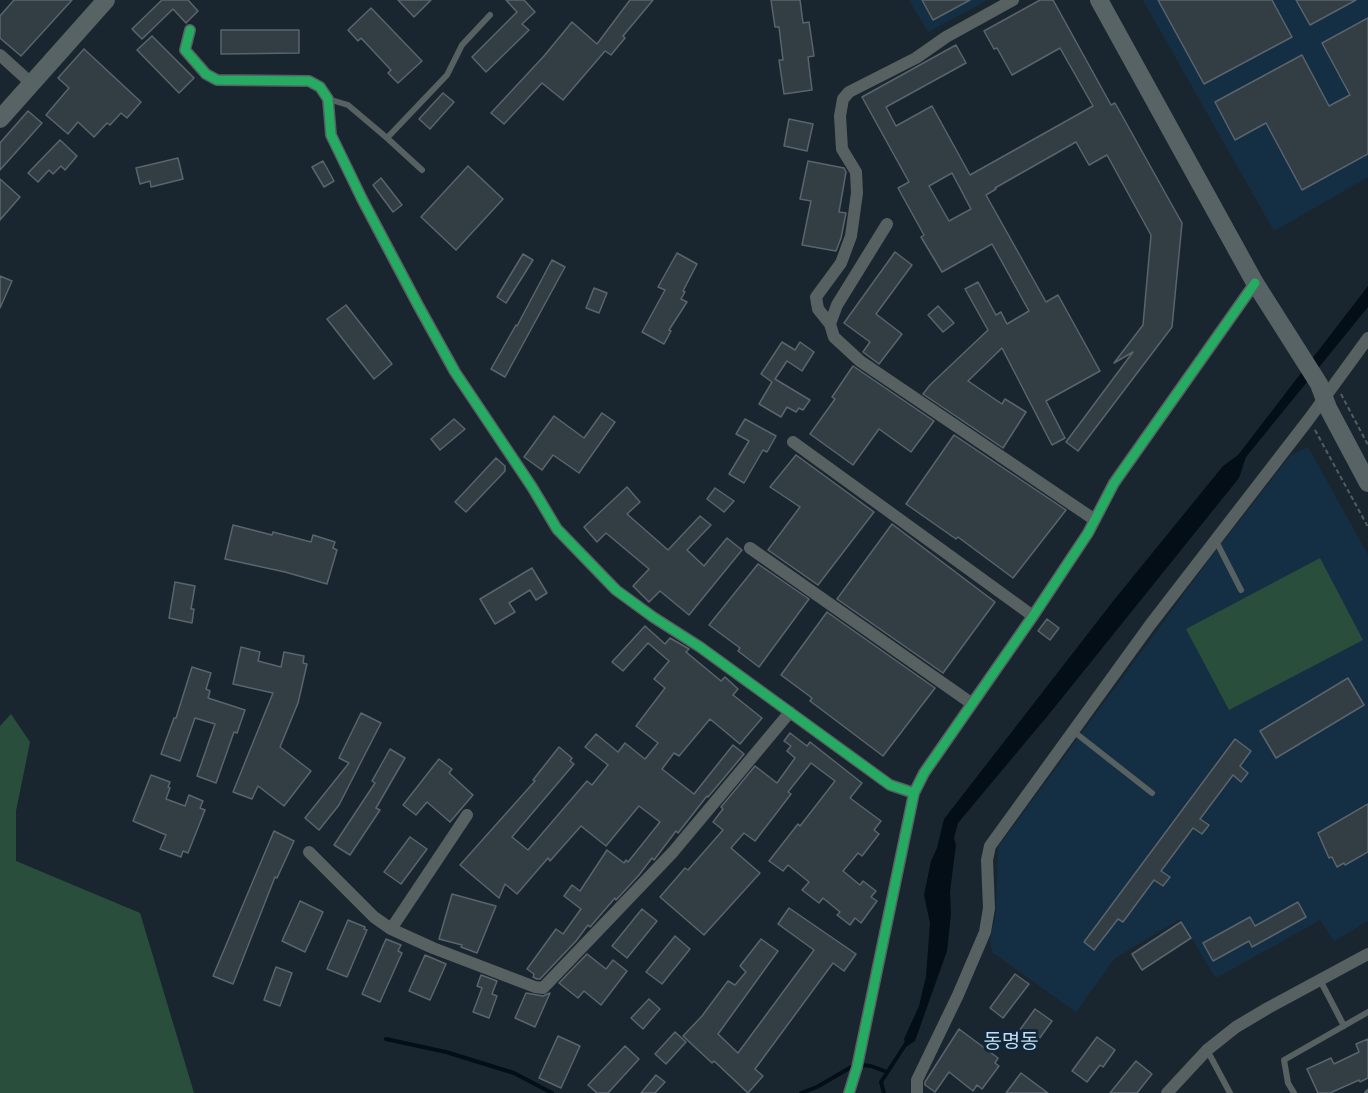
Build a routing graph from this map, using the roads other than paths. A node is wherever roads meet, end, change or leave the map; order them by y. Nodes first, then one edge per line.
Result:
1 (106, 0) edge
2 (1013, 0) edge
3 (1099, 0) edge
4 (490, 15) dead end
5 (190, 30) dead end
6 (0, 55) edge
7 (32, 84) junction
8 (328, 99) junction
9 (0, 119) edge
10 (387, 138) junction
11 (422, 170) dead end
12 (886, 224) dead end
13 (1255, 283) junction
14 (830, 324) junction
15 (1368, 338) edge
16 (1327, 389) junction
17 (793, 442) dead end
18 (1368, 483) edge
19 (1095, 520) junction
20 (1215, 541) junction
21 (750, 548) dead end
22 (1241, 590) dead end
23 (1033, 616) junction
24 (971, 703) junction
25 (790, 712) junction
26 (1073, 731) junction
27 (914, 793) junction
28 (1152, 793) dead end
29 (467, 815) dead end
30 (309, 852) dead end
31 (391, 929) junction
32 (1368, 954) edge
33 (1320, 979) junction
34 (1368, 1012) edge
35 (1344, 1026) junction
36 (1207, 1050) junction
37 (849, 1093) edge
38 (917, 1093) edge
39 (1167, 1093) edge
40 (1230, 1093) edge
41 (1294, 1093) edge

1 - 7 street
2 - 14 street
3 - 13 street
4 - 10 lane
5 - 8 street
6 - 7 street
7 - 9 street
8 - 10 lane
8 - 25 street
10 - 11 lane
12 - 14 street
13 - 16 street
13 - 19 street
14 - 19 street
15 - 16 street
16 - 18 street
16 - 20 street
17 - 23 street
19 - 23 street
20 - 22 lane
20 - 26 street
21 - 24 street
23 - 24 street
24 - 27 street
25 - 27 street
25 - 31 street
26 - 28 lane
26 - 38 street
27 - 37 street
29 - 31 street
30 - 31 street
32 - 33 street
33 - 35 lane
33 - 36 street
34 - 35 lane
35 - 41 lane
36 - 39 street
36 - 40 lane

